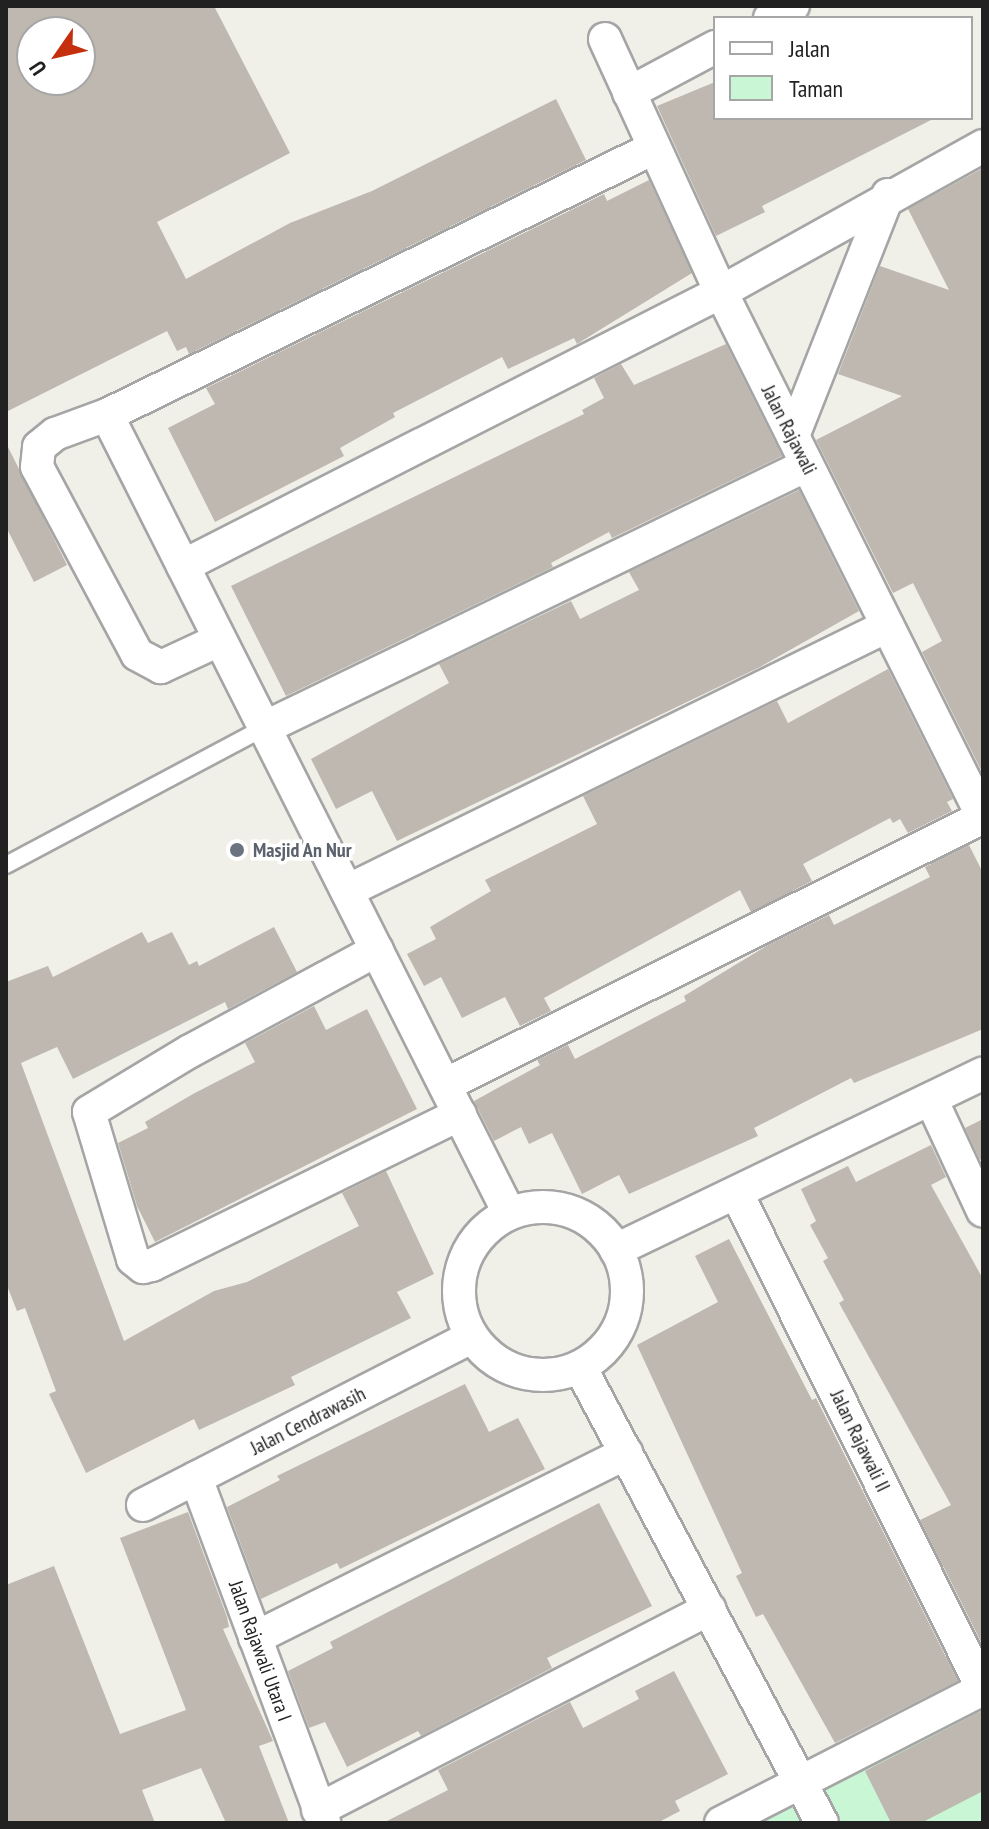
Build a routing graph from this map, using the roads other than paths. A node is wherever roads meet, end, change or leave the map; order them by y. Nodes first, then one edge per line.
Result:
1 (793, 6) edge
2 (774, 16) edge
3 (605, 39) dead end
4 (713, 48) edge
5 (629, 93) junction
6 (983, 146) edge
7 (654, 148) junction
8 (888, 195) junction
9 (721, 292) junction
10 (107, 415) junction
11 (793, 436) junction
12 (807, 465) junction
13 (183, 566) junction
14 (887, 626) junction
15 (217, 641) junction
16 (264, 728) junction
17 (983, 817) edge
18 (6, 865) edge
19 (347, 891) junction
20 (377, 950) junction
21 (983, 1073) edge
22 (445, 1085) junction
23 (931, 1099) junction
24 (460, 1114) junction
25 (737, 1194) junction
26 (983, 1211) edge
27 (509, 1213) junction
28 (616, 1250) junction
29 (472, 1337) junction
30 (580, 1367) junction
31 (626, 1453) junction
32 (196, 1478) junction
33 (143, 1505) dead end
34 (709, 1609) junction
35 (255, 1638) junction
36 (983, 1689) edge
37 (800, 1781) junction
38 (321, 1817) edge
39 (721, 1823) edge
40 (822, 1823) edge

1 - 2 street
3 - 5 street, Jalan Rajawali
4 - 5 street
5 - 7 street, Jalan Rajawali
6 - 8 street
7 - 9 street, Jalan Rajawali
7 - 10 street
8 - 9 street
8 - 11 street
9 - 11 street, Jalan Rajawali
9 - 13 street
10 - 13 street
10 - 15 street
11 - 12 street, Jalan Rajawali
12 - 14 street, Jalan Rajawali
12 - 16 street
13 - 15 street
14 - 17 street, Jalan Rajawali
14 - 19 street
15 - 16 street
16 - 18 lane
16 - 19 street
17 - 22 street
19 - 20 street
20 - 22 street
20 - 24 street
21 - 23 street
22 - 24 street
23 - 25 street
23 - 26 street
24 - 27 street
25 - 28 street
25 - 36 street, Jalan Rajawali II
27 - 28 street
27 - 29 street
28 - 30 street
29 - 30 street
29 - 32 street, Jalan Cendrawasih
30 - 31 street
31 - 34 street
31 - 35 street
32 - 33 street, Jalan Cendrawasih
32 - 35 street, Jalan Rajawali Utara I
34 - 37 street
34 - 38 street
35 - 38 street, Jalan Rajawali Utara I
36 - 37 street
37 - 39 street
37 - 40 street

